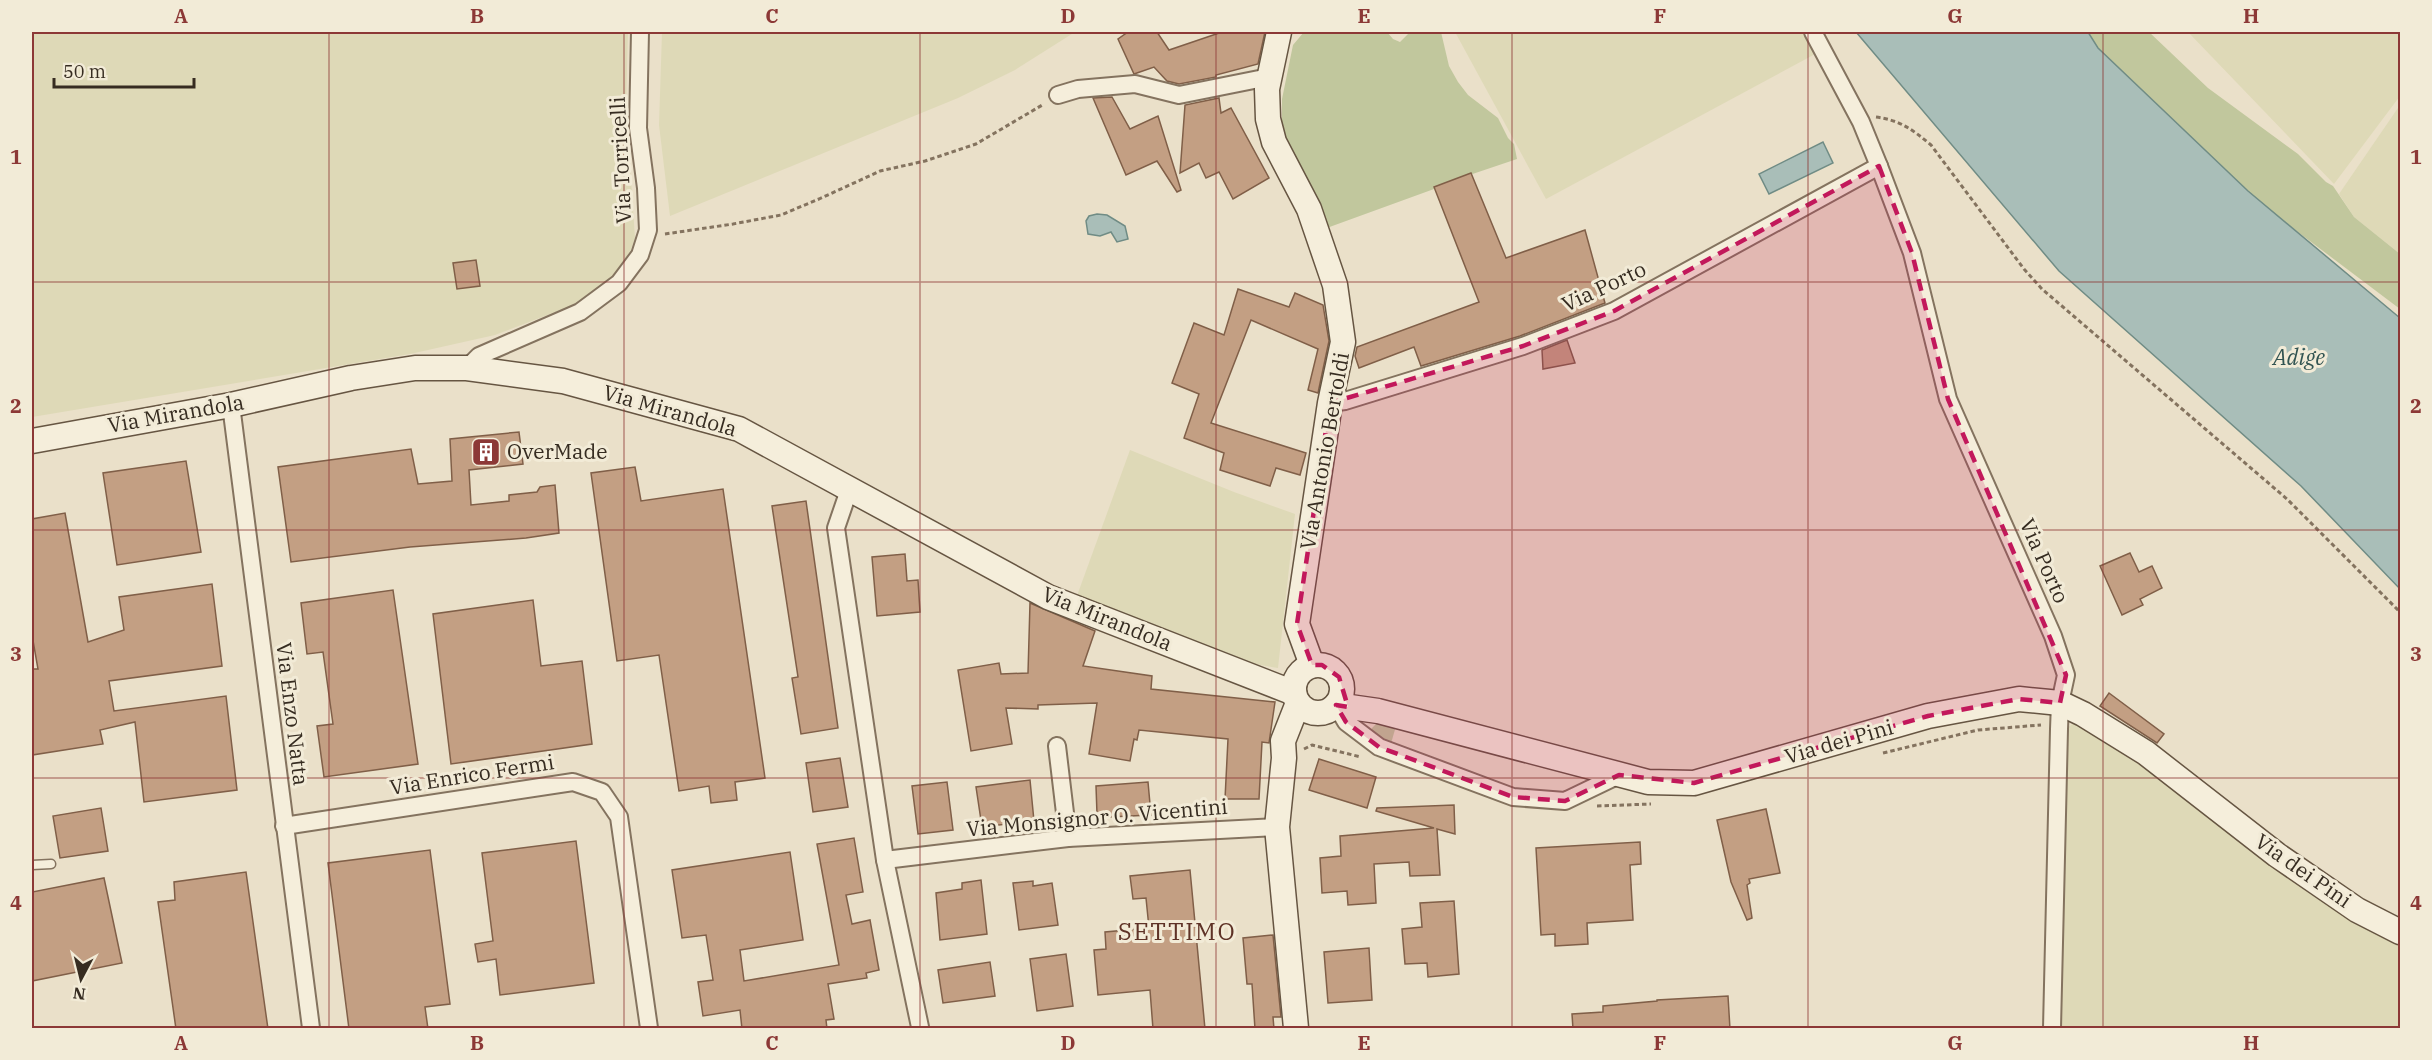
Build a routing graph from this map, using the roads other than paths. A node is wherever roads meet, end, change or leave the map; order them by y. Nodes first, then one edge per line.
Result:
1 (640, 32) edge
2 (1279, 32) edge
3 (1813, 32) edge
4 (1269, 77) junction
5 (1058, 94) road end
6 (1879, 166) junction
7 (467, 368) junction
8 (1330, 403) junction
9 (231, 405) junction
10 (32, 441) edge
11 (849, 490) junction
12 (1312, 666) junction
13 (1296, 698) junction
14 (1333, 702) junction
15 (2060, 704) junction
16 (1057, 746) dead end
17 (1284, 758) junction
18 (1571, 761) junction
19 (1619, 775) junction
20 (1565, 801) junction
21 (284, 826) junction
22 (1277, 827) junction
23 (1068, 838) junction
24 (885, 861) junction
25 (51, 864) dead end
26 (32, 865) edge
27 (2400, 932) edge
28 (920, 1027) dead end
29 (311, 1029) edge
30 (649, 1029) edge
31 (1296, 1029) edge
32 (2052, 1029) edge

1 - 7 street, Via Torricelli
2 - 4 street, Via Antonio Bertoldi
3 - 6 street, Via Porto
4 - 5 street
4 - 8 street, Via Antonio Bertoldi
6 - 8 street, Via Porto
6 - 15 street, Via Porto
7 - 9 street, Via Mirandola
7 - 11 street, Via Mirandola
8 - 12 street, Via Antonio Bertoldi
9 - 10 street, Via Mirandola
9 - 21 street, Via Enzo Natta
11 - 13 street, Via Mirandola
11 - 24 street
12 - 13 street
12 - 14 street
13 - 14 street
13 - 17 street
14 - 17 street
14 - 18 street, Via dei Pini
14 - 20 street
15 - 19 street, Via dei Pini
15 - 27 street, Via dei Pini
15 - 32 street
16 - 23 street
17 - 22 street
18 - 19 street, Via dei Pini
18 - 20 street
19 - 20 street
21 - 29 street, Via Enzo Natta
21 - 30 street, Via Enrico Fermi
22 - 23 street, Via Monsignor O. Vicentini
22 - 31 street
23 - 24 street, Via Monsignor O. Vicentini
24 - 28 street
25 - 26 lane

